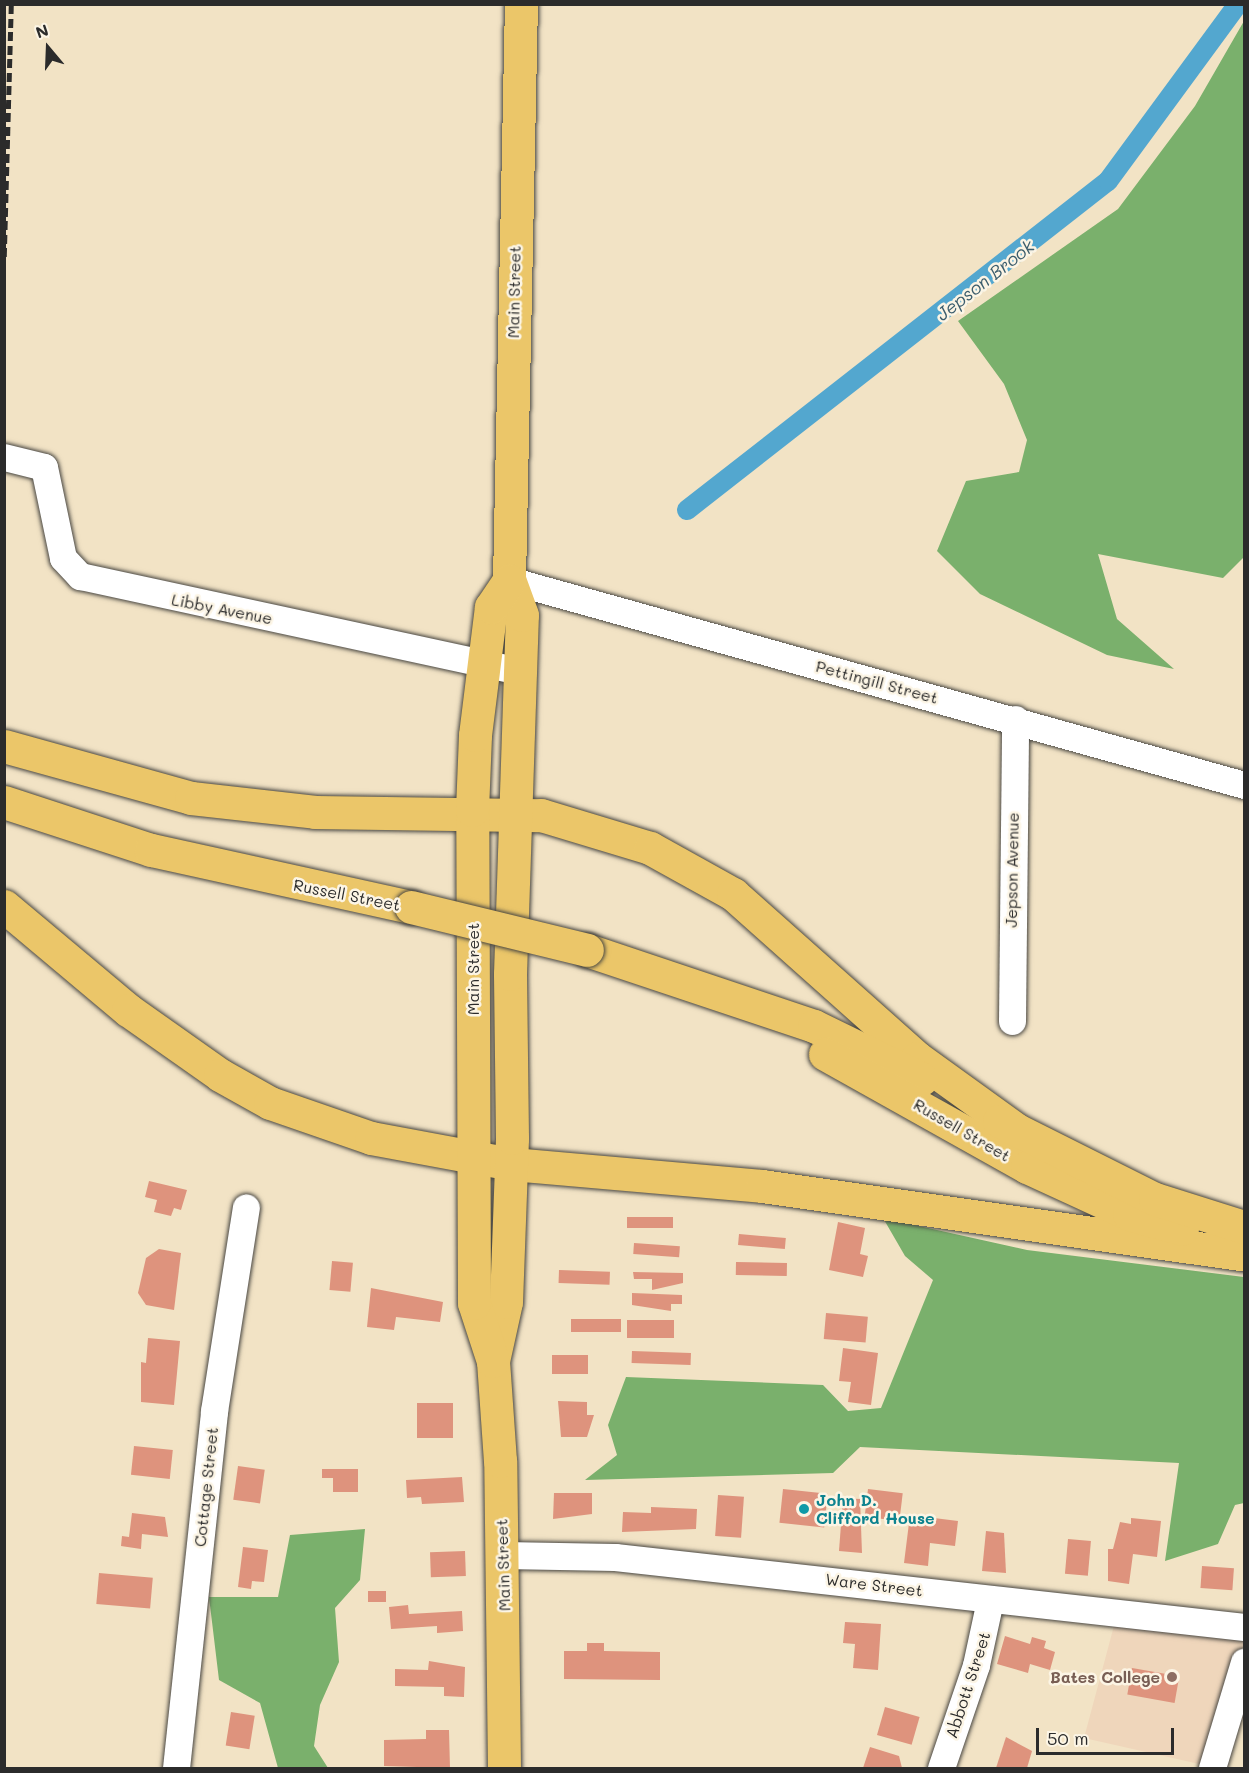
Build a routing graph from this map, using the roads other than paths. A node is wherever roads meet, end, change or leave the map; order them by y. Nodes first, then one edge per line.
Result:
1 (521, 4) edge
2 (4, 457) edge
3 (509, 580) junction
4 (483, 662) junction
5 (519, 671) junction
6 (1015, 719) junction
7 (4, 746) edge
8 (1245, 785) edge
9 (4, 802) edge
10 (472, 810) junction
11 (514, 813) junction
12 (4, 906) edge
13 (691, 984) junction
14 (1012, 1022) dead end
15 (1017, 1130) junction
16 (472, 1158) junction
17 (511, 1164) junction
18 (246, 1207) dead end
19 (1245, 1227) edge
20 (1245, 1247) edge
21 (1245, 1255) edge
22 (493, 1362) junction
23 (503, 1555) junction
24 (990, 1600) junction
25 (1245, 1627) edge
26 (1245, 1662) edge
27 (176, 1768) edge
28 (504, 1768) edge
29 (941, 1768) edge
30 (1212, 1768) edge

1 - 3 main road, Main Street
2 - 4 street, Libby Avenue
3 - 4 main road, Main Street
3 - 5 main road, Main Street
3 - 6 street, Pettingill Street
4 - 5 street, Libby Avenue
4 - 10 main road, Main Street
5 - 11 main road, Main Street
6 - 8 street, Pettingill Street
6 - 14 street, Jepson Avenue
7 - 10 main road
9 - 13 main road, Russell Street, bridge
10 - 11 main road
10 - 16 main road, Main Street
11 - 15 main road
11 - 17 main road, Main Street
12 - 16 main road
13 - 15 main road, Russell Street
13 - 20 main road, Russell Street
15 - 19 main road, Russell Street
16 - 17 main road
16 - 22 main road, Main Street
17 - 21 main road
17 - 22 main road, Main Street
18 - 27 street, Cottage Street
22 - 23 main road, Main Street
23 - 24 street, Ware Street
23 - 28 main road, Main Street
24 - 25 street, Ware Street
24 - 29 street, Abbott Street
26 - 30 street

